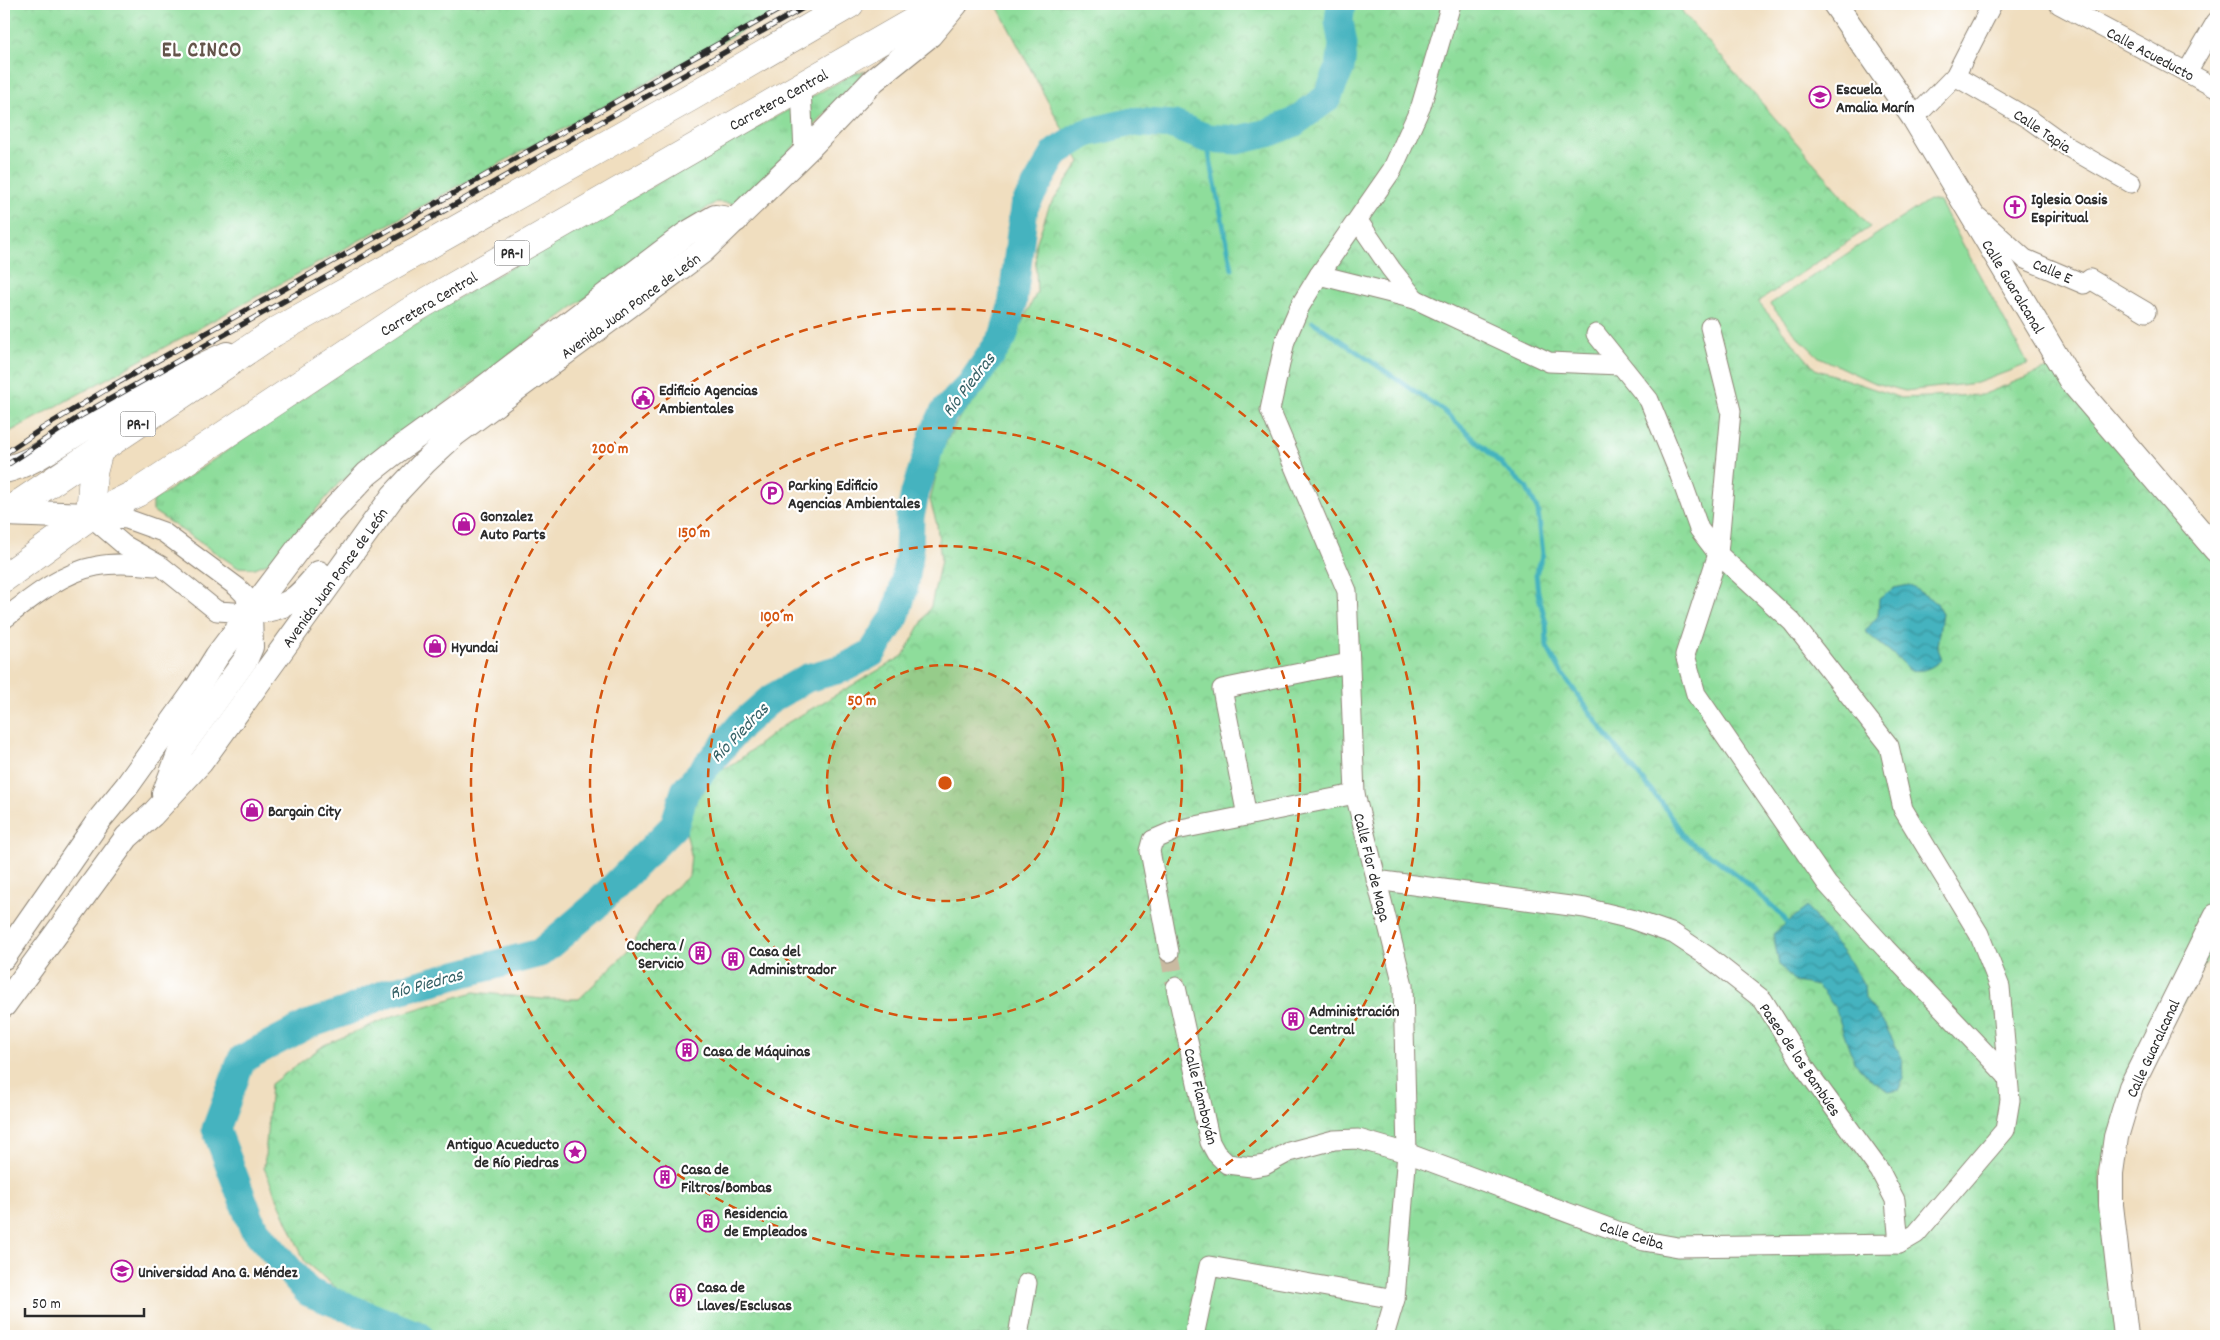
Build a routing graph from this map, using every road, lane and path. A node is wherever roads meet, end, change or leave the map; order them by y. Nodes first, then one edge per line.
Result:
1 (850, 4) edge
2 (944, 4) edge
3 (956, 4) edge
4 (1451, 4) edge
5 (1835, 4) edge
6 (1992, 4) edge
7 (2059, 4) edge
8 (2216, 22) edge
9 (2186, 72) junction
10 (1955, 76) junction
11 (801, 88) junction
12 (2216, 88) edge
13 (1914, 118) junction
14 (804, 152) junction
15 (2131, 183) dead end
16 (1968, 208) junction
17 (736, 220) junction
18 (1358, 221) junction
19 (1319, 275) junction
20 (1415, 299) junction
21 (2146, 312) dead end
22 (1710, 327) dead end
23 (273, 334) junction
24 (1596, 334) dead end
25 (1620, 365) junction
26 (99, 450) junction
27 (4, 470) edge
28 (393, 496) junction
29 (4, 514) edge
30 (90, 516) junction
31 (2216, 550) edge
32 (1718, 554) junction
33 (161, 566) junction
34 (4, 578) edge
35 (250, 613) junction
36 (4, 618) edge
37 (1349, 663) junction
38 (1355, 794) junction
39 (160, 806) junction
40 (1247, 816) junction
41 (1376, 880) junction
42 (2216, 916) edge
43 (1170, 952) tunnel mouth
44 (4, 957) edge
45 (1176, 987) tunnel mouth
46 (4, 1005) edge
47 (2007, 1076) junction
48 (1407, 1153) junction
49 (1899, 1244) junction
50 (1027, 1283) dead end
51 (1395, 1299) junction
52 (1018, 1336) edge
53 (1194, 1336) edge
54 (1384, 1336) edge
55 (2126, 1336) edge

1 - 23 highway, PR-1
2 - 11 highway, Carretera Central / PR-1
3 - 14 street, Avenida Juan Ponce de León
4 - 18 street
5 - 13 street, Calle Guaralcanal
6 - 10 street
7 - 9 street, Calle Acueducto
8 - 9 street
9 - 12 street, Calle Acueducto
10 - 13 street
10 - 15 street, Calle Tapia
11 - 14 street
11 - 30 highway, Carretera Central / PR-1
13 - 16 street, Calle Guaralcanal
14 - 17 street, Avenida Juan Ponce de León
16 - 21 street, Calle E
16 - 31 street, Calle Guaralcanal
17 - 28 street, Avenida Juan Ponce de León
17 - 35 street, Avenida Juan Ponce de León
18 - 19 street
18 - 20 street
19 - 20 street
19 - 37 street, Calle Flor de Maga
20 - 25 street
22 - 32 street
23 - 26 highway, PR-1
23 - 27 main road
24 - 25 street
25 - 32 street
26 - 29 highway, PR-1
26 - 30 highway
28 - 35 street
28 - 39 street, Avenida Juan Ponce de León
29 - 30 main road
30 - 33 street
30 - 34 highway, Carretera Central / PR-1
30 - 35 street
32 - 47 street
32 - 47 street
33 - 35 street
33 - 36 street
35 - 39 street
35 - 44 street, Avenida Juan Ponce de León
37 - 38 street, Calle Flor de Maga
37 - 40 street
38 - 40 street
38 - 41 street, Calle Flor de Maga
39 - 46 street, Avenida Juan Ponce de León
40 - 43 street
41 - 48 street, Calle Flor de Maga
41 - 49 street, Paseo de los Bambúes
42 - 55 street, Calle Guaralcanal
45 - 48 street, Calle Flamboyán
47 - 49 street
48 - 49 street, Calle Ceiba
48 - 51 street, Calle Flor de Maga
50 - 52 street
51 - 53 street
51 - 54 street, Calle Flor de Maga

